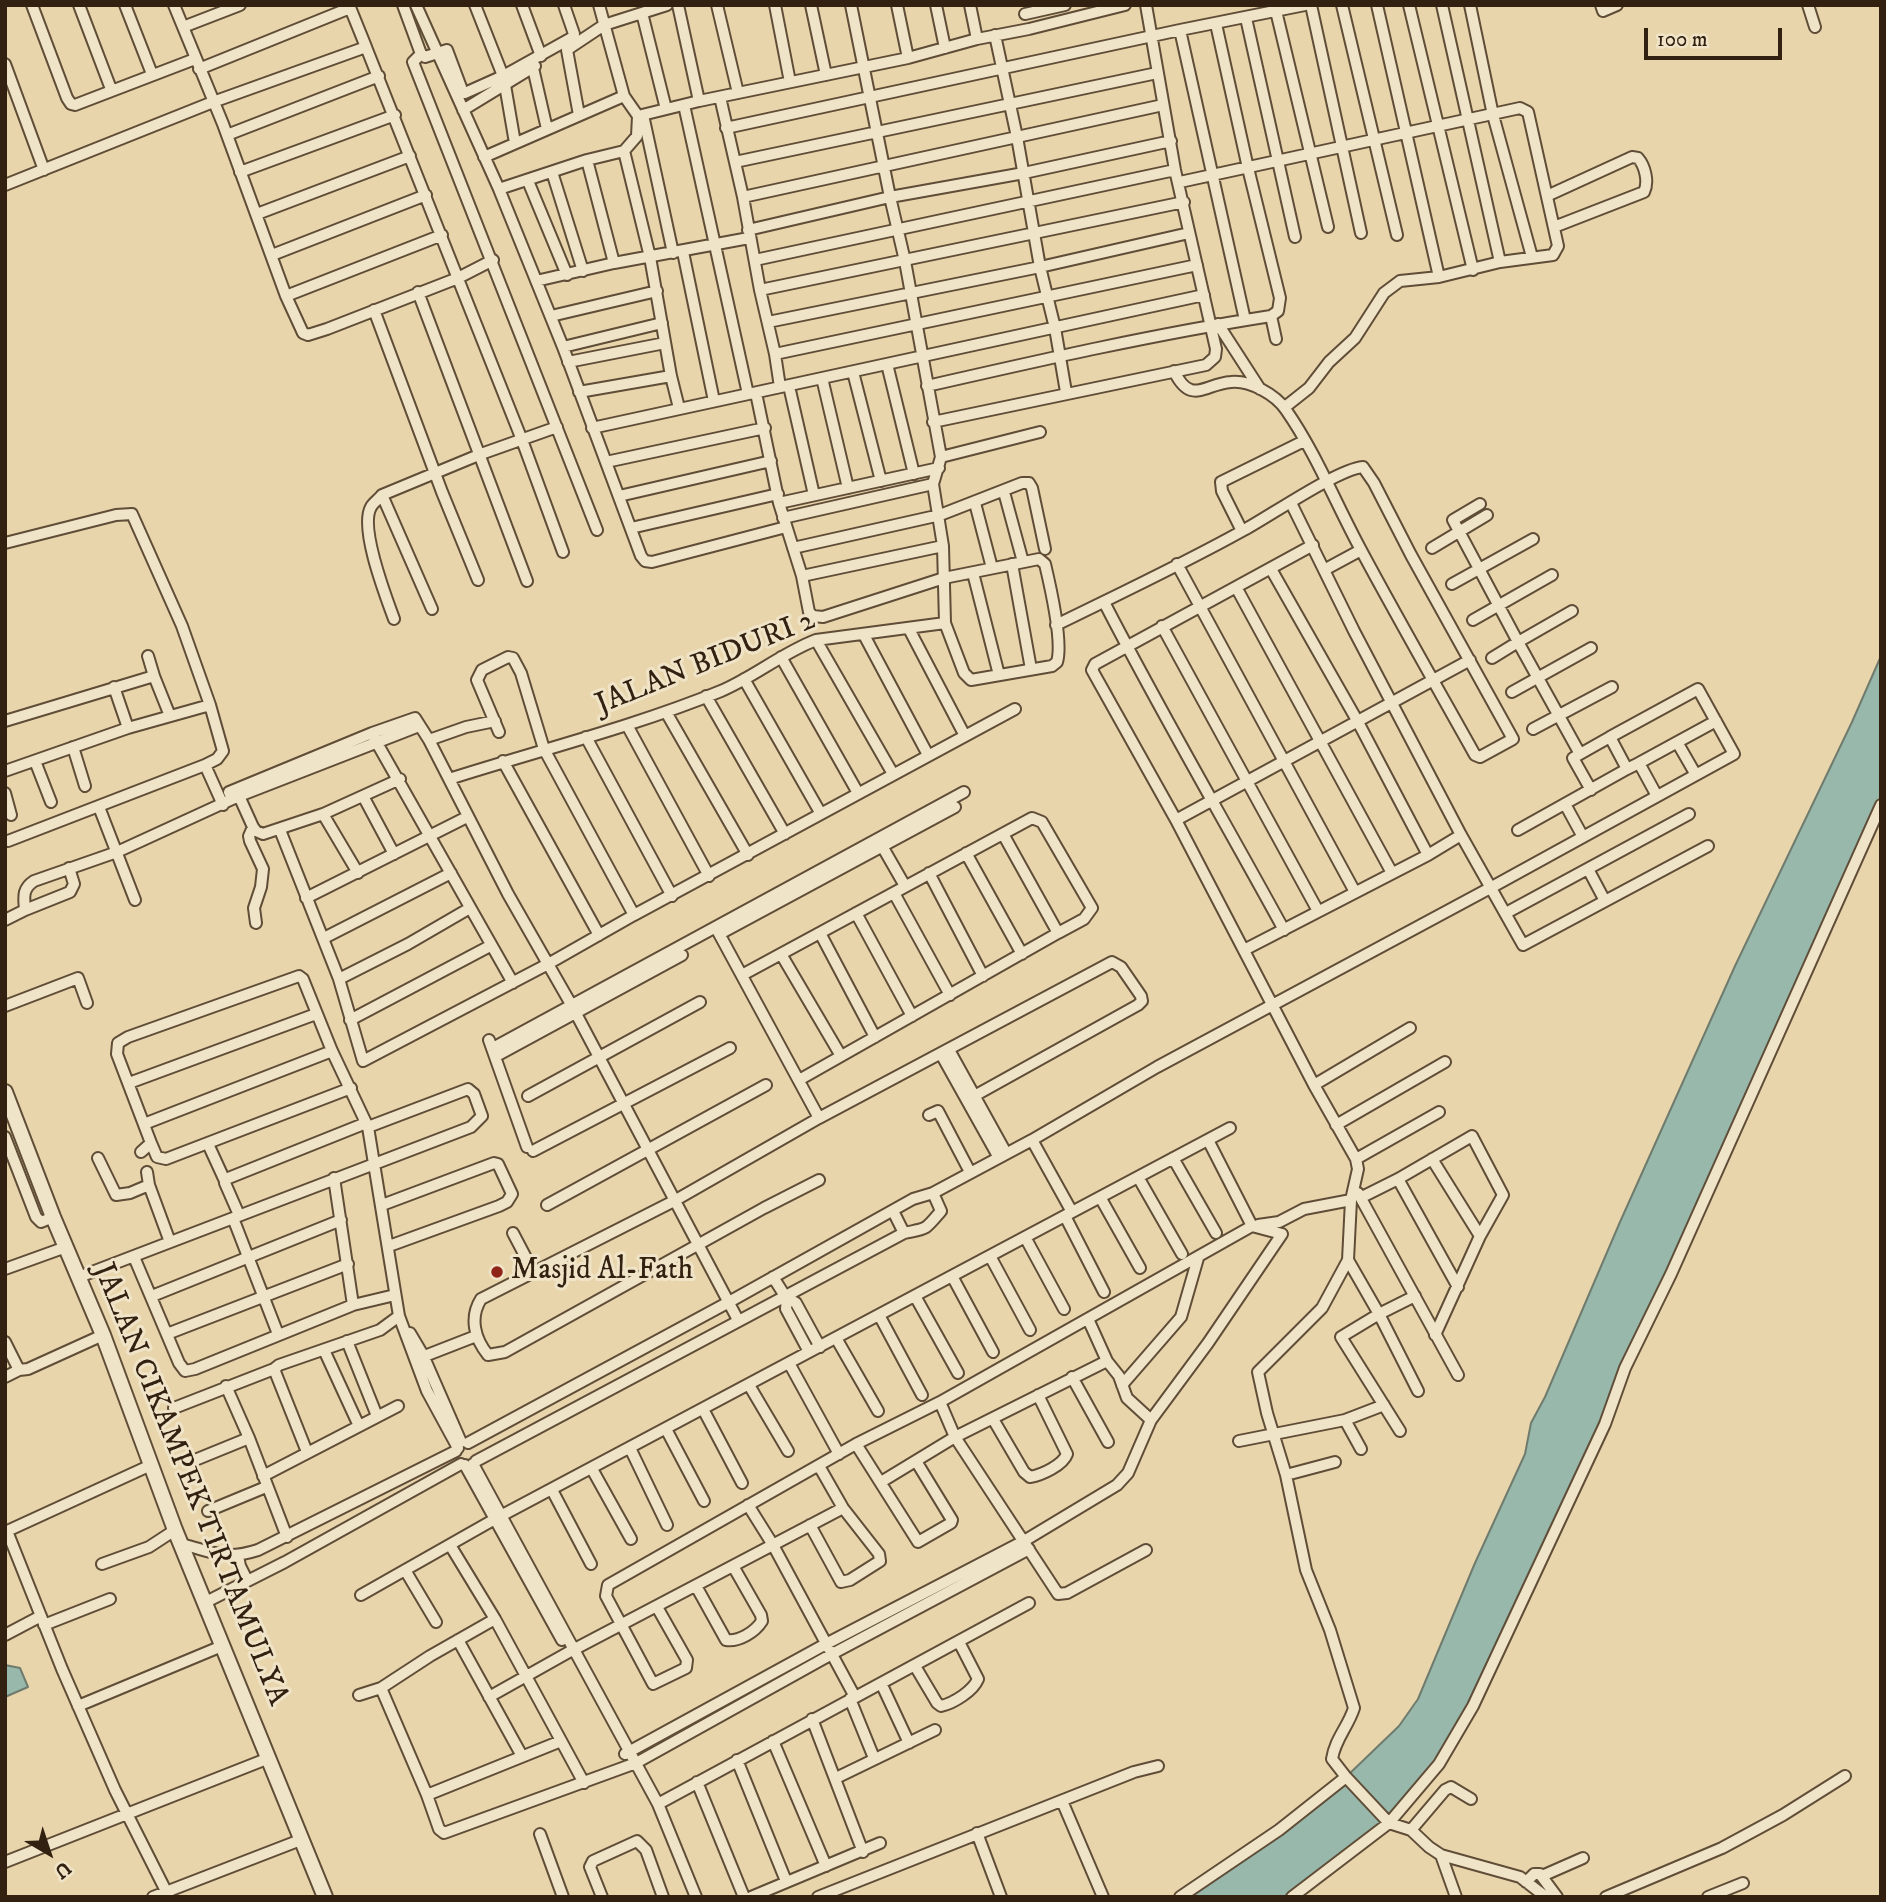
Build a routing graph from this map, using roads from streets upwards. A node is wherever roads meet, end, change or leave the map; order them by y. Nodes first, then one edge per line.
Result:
1 (32, 5) edge
2 (79, 5) edge
3 (125, 5) edge
4 (174, 5) edge
5 (240, 5) edge
6 (402, 5) edge
7 (416, 5) edge
8 (475, 5) edge
9 (522, 5) edge
10 (565, 5) edge
11 (599, 5) edge
12 (667, 5) edge
13 (678, 5) edge
14 (717, 5) edge
15 (775, 5) edge
16 (811, 5) edge
17 (851, 5) edge
18 (897, 5) edge
19 (936, 5) edge
20 (970, 5) edge
21 (1065, 5) edge
22 (1125, 5) edge
23 (1146, 5) edge
24 (1305, 5) edge
25 (1311, 5) edge
26 (1342, 5) edge
27 (1377, 5) edge
28 (1409, 5) edge
29 (1442, 5) edge
30 (1470, 5) edge
31 (1601, 5) edge
32 (1617, 5) edge
33 (1808, 5) edge
34 (1292, 7) edge
35 (344, 8) edge
36 (1038, 8) edge
37 (1024, 10) edge
38 (1276, 11) junction
39 (642, 13) junction
40 (1246, 18) junction
41 (1216, 24) junction
42 (604, 25) junction
43 (183, 27) junction
44 (1815, 27) dead end
45 (1029, 29) junction
46 (1181, 30) junction
47 (995, 35) junction
48 (1150, 36) junction
49 (977, 39) junction
50 (366, 47) junction
51 (945, 48) junction
52 (567, 50) junction
53 (436, 52) junction
54 (421, 54) junction
55 (541, 56) junction
56 (908, 58) junction
57 (5, 64) edge
58 (197, 64) junction
59 (864, 67) junction
60 (533, 68) junction
61 (1003, 69) junction
62 (152, 74) junction
63 (1157, 74) junction
64 (826, 75) junction
65 (379, 76) junction
66 (504, 80) junction
67 (790, 82) junction
68 (111, 89) junction
69 (738, 93) junction
70 (624, 96) junction
71 (720, 97) junction
72 (869, 97) junction
73 (699, 101) junction
74 (213, 102) junction
75 (1009, 104) junction
76 (684, 105) junction
77 (1163, 105) junction
78 (666, 109) junction
79 (463, 110) junction
80 (394, 115) junction
81 (579, 115) junction
82 (1493, 115) junction
83 (640, 116) junction
84 (1469, 120) junction
85 (1437, 127) junction
86 (726, 128) junction
87 (547, 129) junction
88 (876, 132) junction
89 (1407, 132) junction
90 (227, 135) junction
91 (1017, 137) junction
92 (1374, 139) junction
93 (1171, 141) junction
94 (516, 143) junction
95 (1342, 145) junction
96 (624, 151) junction
97 (1309, 152) junction
98 (410, 156) junction
99 (484, 157) junction
100 (587, 160) junction
101 (1279, 160) junction
102 (735, 162) junction
103 (884, 166) junction
104 (1248, 168) junction
105 (44, 170) junction
106 (1175, 170) junction
107 (240, 172) junction
108 (552, 172) junction
109 (1024, 173) junction
110 (1214, 174) junction
111 (528, 181) junction
112 (1180, 182) junction
113 (5, 185) edge
114 (499, 189) junction
115 (426, 195) junction
116 (1549, 195) junction
117 (743, 197) junction
118 (890, 197) junction
119 (1029, 201) junction
120 (1184, 202) junction
121 (257, 214) junction
122 (1328, 227) dead end
123 (1553, 227) junction
124 (897, 229) junction
125 (1035, 232) junction
126 (1189, 233) junction
127 (1361, 233) dead end
128 (749, 234) junction
129 (442, 235) junction
130 (1397, 235) dead end
131 (1295, 237) dead end
132 (716, 246) junction
133 (678, 253) junction
134 (272, 255) junction
135 (650, 257) junction
136 (1532, 257) junction
137 (493, 260) junction
138 (755, 260) junction
139 (905, 261) junction
140 (1500, 262) junction
141 (614, 263) junction
142 (1197, 265) junction
143 (1040, 267) junction
144 (1473, 270) junction
145 (583, 271) junction
146 (567, 275) junction
147 (1439, 277) junction
148 (458, 278) junction
149 (536, 281) junction
150 (760, 290) junction
151 (657, 291) junction
152 (418, 292) junction
153 (911, 293) junction
154 (1204, 295) junction
155 (286, 296) junction
156 (1047, 298) junction
157 (374, 310) junction
158 (551, 316) junction
159 (1271, 316) junction
160 (1245, 320) junction
161 (768, 322) junction
162 (662, 323) junction
163 (917, 324) junction
164 (1214, 325) junction
165 (1055, 327) junction
166 (1276, 339) dead end
167 (665, 343) junction
168 (563, 347) junction
169 (775, 354) junction
170 (1060, 356) junction
171 (921, 358) junction
172 (568, 362) junction
173 (887, 365) junction
174 (1174, 371) junction
175 (853, 372) junction
176 (671, 376) junction
177 (822, 378) junction
178 (784, 386) junction
179 (927, 386) junction
180 (1260, 389) junction
181 (579, 392) junction
182 (1066, 392) junction
183 (752, 393) junction
184 (714, 401) junction
185 (1285, 407) junction
186 (679, 408) junction
187 (933, 422) junction
188 (557, 426) junction
189 (592, 428) junction
190 (765, 428) junction
191 (1040, 432) dead end
192 (522, 440) junction
193 (1304, 440) junction
194 (481, 454) junction
195 (771, 461) junction
196 (940, 462) junction
197 (606, 463) junction
198 (436, 472) junction
199 (914, 474) junction
200 (881, 481) junction
201 (1326, 483) junction
202 (933, 484) junction
203 (848, 488) junction
204 (1004, 492) junction
205 (382, 495) junction
206 (619, 496) junction
207 (809, 496) junction
208 (778, 498) junction
209 (975, 503) junction
210 (1291, 503) junction
211 (1480, 504) dead end
212 (808, 512) junction
213 (940, 515) junction
214 (1487, 515) dead end
215 (784, 523) junction
216 (631, 528) junction
217 (597, 530) dead end
218 (1242, 531) junction
219 (1459, 532) junction
220 (1533, 539) dead end
221 (5, 543) edge
222 (1313, 545) junction
223 (943, 546) junction
224 (793, 548) junction
225 (1432, 548) dead end
226 (1045, 549) dead end
227 (1361, 550) junction
228 (563, 552) dead end
229 (1017, 563) junction
230 (1177, 564) junction
231 (992, 568) junction
232 (1271, 569) junction
233 (1479, 569) junction
234 (1324, 570) junction
235 (972, 573) junction
236 (1552, 575) dead end
237 (802, 576) junction
238 (944, 578) junction
239 (478, 580) dead end
240 (527, 581) dead end
241 (1452, 584) dead end
242 (1236, 587) junction
243 (1104, 602) junction
244 (1198, 605) junction
245 (1499, 606) junction
246 (432, 610) dead end
247 (1572, 611) dead end
248 (394, 619) dead end
249 (1473, 620) dead end
250 (945, 623) junction
251 (1056, 625) junction
252 (1162, 626) junction
253 (909, 629) junction
254 (864, 635) junction
255 (816, 640) junction
256 (1518, 642) junction
257 (1127, 647) junction
258 (1591, 648) dead end
259 (148, 656) dead end
260 (781, 657) junction
261 (1492, 657) dead end
262 (1471, 660) junction
263 (1031, 669) junction
264 (999, 675) junction
265 (154, 676) junction
266 (1538, 678) junction
267 (744, 679) junction
268 (1433, 680) junction
269 (114, 687) junction
270 (1612, 687) dead end
271 (1512, 692) dead end
272 (706, 696) junction
273 (1393, 702) junction
274 (210, 705) junction
275 (1015, 709) dead end
276 (666, 712) junction
277 (170, 716) junction
278 (1559, 716) junction
279 (5, 721) edge
280 (1716, 721) junction
281 (1357, 722) junction
282 (627, 725) junction
283 (128, 728) junction
284 (1533, 729) dead end
285 (965, 736) junction
286 (374, 737) junction
287 (586, 737) junction
288 (1610, 737) junction
289 (429, 740) junction
290 (1321, 740) junction
291 (1677, 742) junction
292 (73, 747) junction
293 (544, 750) junction
294 (1580, 754) junction
295 (928, 755) junction
296 (1285, 760) junction
297 (35, 761) junction
298 (503, 761) junction
299 (1639, 763) junction
300 (205, 765) junction
301 (6, 767) edge
302 (1627, 769) junction
303 (893, 774) junction
304 (1696, 775) junction
305 (400, 779) junction
306 (449, 779) junction
307 (1247, 780) junction
308 (85, 786) dead end
309 (1591, 790) junction
310 (964, 792) dead end
311 (5, 793) edge
312 (858, 793) junction
313 (363, 796) junction
314 (1657, 796) junction
315 (1213, 799) junction
316 (231, 800) junction
317 (51, 802) dead end
318 (1565, 804) junction
319 (1881, 805) edge
320 (99, 807) junction
321 (955, 807) dead end
322 (323, 814) junction
323 (821, 814) junction
324 (1689, 814) dead end
325 (11, 815) dead end
326 (467, 817) junction
327 (1176, 820) junction
328 (911, 825) junction
329 (253, 827) junction
330 (279, 830) junction
331 (1518, 830) dead end
332 (785, 834) junction
333 (1003, 834) junction
334 (431, 835) junction
335 (1461, 835) junction
336 (1583, 837) junction
337 (8, 841) dead end
338 (883, 846) junction
339 (1708, 846) dead end
340 (117, 852) junction
341 (967, 853) junction
342 (394, 854) junction
343 (748, 855) junction
344 (1428, 855) junction
345 (69, 868) junction
346 (1588, 869) junction
347 (358, 873) junction
348 (451, 873) junction
349 (929, 873) junction
350 (1392, 873) junction
351 (709, 876) junction
352 (814, 879) junction
353 (905, 886) junction
354 (1492, 887) junction
355 (894, 892) junction
356 (1355, 892) junction
357 (672, 896) junction
358 (306, 898) junction
359 (135, 900) dead end
360 (1605, 901) junction
361 (470, 908) junction
362 (25, 910) junction
363 (1318, 911) junction
364 (856, 913) junction
365 (1506, 913) junction
366 (634, 915) junction
367 (5, 920) edge
368 (256, 923) dead end
369 (1284, 930) junction
370 (718, 931) junction
371 (820, 933) junction
372 (1058, 933) junction
373 (599, 935) junction
374 (324, 939) junction
375 (490, 946) junction
376 (1244, 950) junction
377 (781, 954) junction
378 (1022, 954) junction
379 (548, 964) junction
380 (742, 975) junction
381 (983, 976) junction
382 (339, 979) junction
383 (513, 983) junction
384 (950, 995) junction
385 (700, 1002) dead end
386 (88, 1003) dead end
387 (1274, 1005) junction
388 (5, 1006) edge
389 (569, 1012) junction
390 (316, 1014) junction
391 (912, 1016) junction
392 (350, 1020) junction
393 (1410, 1028) dead end
394 (876, 1037) junction
395 (730, 1048) dead end
396 (332, 1051) junction
397 (945, 1052) junction
398 (841, 1056) junction
399 (599, 1057) junction
400 (1445, 1062) dead end
401 (799, 1080) junction
402 (129, 1083) junction
403 (766, 1085) dead end
404 (1314, 1085) junction
405 (351, 1088) junction
406 (5, 1092) edge
407 (528, 1096) dead end
408 (976, 1096) junction
409 (622, 1103) junction
410 (1438, 1112) dead end
411 (929, 1115) dead end
412 (818, 1118) junction
413 (144, 1124) junction
414 (367, 1125) junction
415 (1336, 1125) junction
416 (1230, 1128) dead end
417 (6, 1138) edge
418 (1032, 1140) junction
419 (1208, 1140) junction
420 (151, 1143) junction
421 (208, 1144) junction
422 (648, 1151) junction
423 (141, 1152) dead end
424 (1002, 1155) junction
425 (98, 1158) dead end
426 (1173, 1158) junction
427 (1356, 1159) junction
428 (1432, 1159) junction
429 (375, 1163) junction
430 (147, 1172) dead end
431 (970, 1172) junction
432 (1138, 1177) junction
433 (334, 1178) junction
434 (819, 1180) dead end
435 (1398, 1180) junction
436 (225, 1181) junction
437 (149, 1185) junction
438 (933, 1193) junction
439 (1356, 1195) junction
440 (1100, 1197) junction
441 (674, 1201) junction
442 (382, 1205) junction
443 (547, 1205) dead end
444 (893, 1211) junction
445 (1069, 1214) junction
446 (236, 1216) junction
447 (53, 1217) junction
448 (341, 1220) junction
449 (1252, 1226) junction
450 (513, 1233) dead end
451 (904, 1233) junction
452 (1216, 1233) dead end
453 (1480, 1236) junction
454 (1025, 1237) junction
455 (170, 1242) junction
456 (389, 1245) junction
457 (699, 1245) junction
458 (66, 1247) junction
459 (1182, 1254) dead end
460 (990, 1256) junction
461 (134, 1257) junction
462 (248, 1258) junction
463 (1198, 1258) junction
464 (1348, 1260) junction
465 (348, 1264) junction
466 (1140, 1268) dead end
467 (5, 1269) edge
468 (534, 1273) junction
469 (952, 1276) junction
470 (79, 1277) junction
471 (773, 1277) junction
472 (1458, 1287) junction
473 (1104, 1292) dead end
474 (395, 1295) junction
475 (152, 1296) junction
476 (915, 1296) junction
477 (1415, 1296) junction
478 (263, 1297) junction
479 (786, 1298) junction
480 (729, 1302) junction
481 (353, 1305) junction
482 (1064, 1309) dead end
483 (1379, 1314) junction
484 (878, 1315) junction
485 (400, 1317) junction
486 (1088, 1319) junction
487 (738, 1320) junction
488 (1030, 1330) dead end
489 (167, 1334) junction
490 (278, 1334) junction
491 (103, 1335) junction
492 (1435, 1335) junction
493 (476, 1336) junction
494 (836, 1338) junction
495 (347, 1341) junction
496 (5, 1342) edge
497 (820, 1347) junction
498 (324, 1350) junction
499 (809, 1352) junction
500 (993, 1352) dead end
501 (419, 1357) junction
502 (1107, 1361) junction
503 (789, 1363) junction
504 (274, 1369) junction
505 (19, 1370) junction
506 (958, 1373) dead end
507 (1458, 1375) dead end
508 (5, 1377) edge
509 (1072, 1377) junction
510 (749, 1385) junction
511 (1122, 1385) junction
512 (226, 1386) junction
513 (1418, 1391) dead end
514 (922, 1395) dead end
515 (1038, 1395) junction
516 (940, 1402) junction
517 (1384, 1405) junction
518 (398, 1406) dead end
519 (174, 1408) dead end
520 (703, 1409) junction
521 (878, 1411) dead end
522 (377, 1416) junction
523 (993, 1419) junction
524 (1151, 1420) junction
525 (1345, 1420) junction
526 (359, 1426) junction
527 (666, 1429) junction
528 (1400, 1431) dead end
529 (1273, 1432) junction
530 (955, 1437) junction
531 (249, 1438) junction
532 (1239, 1441) dead end
533 (1108, 1442) dead end
534 (856, 1444) junction
535 (461, 1447) junction
536 (630, 1448) junction
537 (1361, 1449) dead end
538 (788, 1451) dead end
539 (307, 1452) junction
540 (839, 1454) junction
541 (195, 1460) dead end
542 (916, 1461) junction
543 (1335, 1462) dead end
544 (469, 1464) junction
545 (151, 1465) junction
546 (819, 1466) junction
547 (592, 1469) junction
548 (1286, 1475) junction
549 (263, 1476) junction
550 (881, 1482) junction
551 (742, 1483) dead end
552 (266, 1488) junction
553 (552, 1490) junction
554 (704, 1501) dead end
555 (748, 1504) junction
556 (843, 1508) junction
557 (208, 1511) dead end
558 (499, 1518) junction
559 (667, 1525) dead end
560 (810, 1525) junction
561 (6, 1531) edge
562 (178, 1537) junction
563 (287, 1537) junction
564 (631, 1539) dead end
565 (274, 1543) junction
566 (450, 1545) junction
567 (773, 1545) junction
568 (1027, 1545) junction
569 (1146, 1549) dead end
570 (238, 1556) junction
571 (285, 1562) junction
572 (102, 1563) dead end
573 (590, 1564) dead end
574 (733, 1566) junction
575 (405, 1570) junction
576 (247, 1580) junction
577 (696, 1586) junction
578 (361, 1595) dead end
579 (110, 1599) dead end
580 (204, 1603) junction
581 (1029, 1603) dead end
582 (657, 1606) junction
583 (495, 1619) junction
584 (43, 1620) junction
585 (436, 1622) dead end
586 (621, 1626) junction
587 (5, 1636) edge
588 (458, 1640) junction
589 (959, 1642) junction
590 (222, 1646) junction
591 (829, 1649) junction
592 (572, 1651) junction
593 (915, 1666) junction
594 (526, 1676) junction
595 (881, 1683) junction
596 (381, 1688) junction
597 (359, 1695) dead end
598 (489, 1696) junction
599 (852, 1698) junction
600 (78, 1706) junction
601 (812, 1719) junction
602 (935, 1730) dead end
603 (561, 1741) junction
604 (773, 1741) junction
605 (909, 1744) junction
606 (627, 1753) junction
607 (522, 1756) junction
608 (269, 1758) junction
609 (874, 1758) junction
610 (737, 1760) junction
611 (633, 1764) junction
612 (1158, 1766) dead end
613 (1845, 1776) dead end
614 (836, 1777) junction
615 (1349, 1780) junction
616 (697, 1782) junction
617 (584, 1783) junction
618 (427, 1795) junction
619 (1471, 1799) dead end
620 (1062, 1801) junction
621 (658, 1804) junction
622 (126, 1814) junction
623 (1388, 1822) junction
624 (1411, 1830) junction
625 (977, 1833) junction
626 (540, 1835) dead end
627 (303, 1839) junction
628 (880, 1843) dead end
629 (863, 1852) junction
630 (1441, 1855) junction
631 (1583, 1858) dead end
632 (5, 1862) edge
633 (826, 1866) junction
634 (1533, 1878) junction
635 (786, 1881) junction
636 (1743, 1883) dead end
637 (848, 1884) junction
638 (1304, 1893) edge
639 (168, 1895) edge
640 (153, 1897) edge
641 (325, 1897) edge
642 (563, 1897) edge
643 (602, 1897) edge
644 (663, 1897) edge
645 (696, 1897) edge
646 (744, 1897) edge
647 (751, 1897) edge
648 (818, 1897) edge
649 (853, 1897) edge
650 (1001, 1897) edge
651 (1103, 1897) edge
652 (1180, 1897) edge
653 (1292, 1897) edge
654 (1456, 1897) edge
655 (1546, 1897) edge
656 (1557, 1897) edge
657 (1606, 1897) edge
658 (1708, 1897) edge

1 - 68 street
2 - 68 street
3 - 62 street
4 - 43 street
5 - 43 street
6 - 54 street
7 - 53 street
8 - 66 street
9 - 55 street
10 - 55 street
11 - 42 street
12 - 39 street
13 - 73 street
14 - 69 street
15 - 67 street
16 - 64 street
17 - 59 street
18 - 56 street
19 - 51 street
20 - 49 street
21 - 36 street
22 - 45 street
23 - 48 street
24 - 34 street
25 - 95 street
26 - 92 street
27 - 89 street
28 - 85 street
29 - 84 street
30 - 82 street
31 - 32 street
33 - 44 street
34 - 38 street
35 - 50 street
35 - 58 street
36 - 37 street
37 - 45 street
38 - 40 street
38 - 97 street
39 - 42 street
39 - 78 street
40 - 41 street
40 - 101 street
41 - 46 street
41 - 104 street
42 - 52 street
42 - 70 street
43 - 58 street
45 - 47 street
46 - 48 street
46 - 110 street
47 - 49 street
47 - 61 street
48 - 61 street
48 - 63 street
49 - 51 street
50 - 65 street
50 - 74 street
51 - 56 street
52 - 60 street
52 - 81 street
53 - 54 street
53 - 66 street
53 - 79 street
54 - 137 street
55 - 66 street
56 - 59 street
57 - 105 street
58 - 62 street
58 - 74 street
59 - 64 street
59 - 72 street
60 - 66 street
60 - 87 street
61 - 72 street
61 - 75 street
62 - 68 street
63 - 75 street
63 - 77 street
64 - 67 street
65 - 80 street
65 - 90 street
66 - 79 street
66 - 94 street
67 - 69 street
69 - 71 street
70 - 81 street
70 - 83 street
71 - 73 street
71 - 86 street
72 - 86 street
72 - 88 street
73 - 76 street
74 - 90 street
74 - 105 street
75 - 88 street
75 - 91 street
76 - 78 street
76 - 132 street
77 - 91 street
77 - 93 street
78 - 83 street
79 - 99 street
80 - 98 street
80 - 107 street
81 - 87 street
82 - 84 street
82 - 116 street
82 - 136 street
83 - 96 street
83 - 133 street
84 - 85 street
84 - 140 street
85 - 89 street
85 - 144 street
86 - 102 street
87 - 94 street
88 - 102 street
88 - 103 street
89 - 92 street
89 - 147 street
90 - 107 street
91 - 103 street
91 - 109 street
92 - 95 street
92 - 130 street
93 - 106 street
93 - 109 street
94 - 99 street
95 - 97 street
95 - 127 street
96 - 100 street
96 - 135 street
97 - 101 street
97 - 122 street
98 - 115 street
98 - 121 street
99 - 114 street
100 - 108 street
100 - 141 street
101 - 104 street
101 - 131 street
102 - 117 street
103 - 117 street
103 - 118 street
104 - 110 street
104 - 159 street
105 - 113 street
106 - 112 street
106 - 119 street
107 - 121 street
108 - 111 street
108 - 145 street
109 - 118 street
109 - 119 street
110 - 112 street
110 - 160 street
111 - 114 street
111 - 146 street
112 - 120 street
114 - 149 street
115 - 129 street
115 - 134 street
116 - 123 street
116 - 123 street
117 - 128 street
118 - 124 street
118 - 128 street
119 - 124 street
119 - 125 street
120 - 125 street
120 - 126 street
121 - 134 street
123 - 136 street
124 - 138 street
124 - 139 street
125 - 139 street
125 - 143 street
126 - 142 street
126 - 143 street
128 - 132 street
128 - 138 street
129 - 148 street
129 - 155 street
132 - 133 street
132 - 183 street
133 - 135 street
133 - 184 street
134 - 155 street
135 - 141 street
135 - 151 street
136 - 140 street
137 - 148 street
137 - 188 street
138 - 150 street
139 - 150 street
139 - 153 street
140 - 144 street
141 - 145 street
142 - 154 street
142 - 156 street
143 - 153 street
143 - 156 street
144 - 147 street
145 - 146 street
146 - 149 street
147 - 185 street
148 - 152 street
148 - 192 street
149 - 158 street
150 - 161 street
151 - 158 street
151 - 162 street
152 - 157 street
152 - 194 street
153 - 161 street
153 - 163 street
154 - 164 street
154 - 165 street
155 - 157 street
156 - 163 street
156 - 165 street
157 - 198 street
158 - 168 street
159 - 160 street
159 - 166 street
160 - 164 street
161 - 169 street
162 - 167 street
162 - 168 street
163 - 169 street
163 - 171 street
164 - 170 street
164 - 174 street
164 - 180 street
165 - 170 street
165 - 171 street
167 - 172 street
167 - 176 street
168 - 172 street
169 - 178 street
170 - 179 street
170 - 182 street
171 - 173 street
171 - 179 street
172 - 181 street
173 - 175 street
173 - 199 street
174 - 180 street
174 - 182 street
175 - 177 street
175 - 200 street
176 - 181 street
176 - 186 street
177 - 178 street
177 - 203 street
178 - 183 street
178 - 207 street
179 - 187 street
180 - 185 street
181 - 189 street
182 - 187 street
183 - 184 street
183 - 190 street
184 - 186 street
185 - 193 street
186 - 189 street
187 - 196 street
188 - 192 street
188 - 217 street
189 - 197 street
190 - 195 street
190 - 197 street
191 - 196 street
192 - 194 street
192 - 228 street
193 - 201 street
193 - 218 street
194 - 198 street
194 - 240 street
195 - 206 street
195 - 208 street
196 - 199 street
196 - 202 street
197 - 206 street
198 - 205 street
198 - 239 street
199 - 200 street
200 - 203 street
201 - 210 street
201 - 227 street
201 - 262 street
202 - 212 street
202 - 213 street
203 - 207 street
204 - 209 street
204 - 226 street
204 - 229 street
205 - 246 street
205 - 248 street
206 - 216 street
207 - 208 street
207 - 212 street
208 - 215 street
208 - 216 street
209 - 213 street
209 - 231 street
210 - 218 street
210 - 222 street
211 - 219 street
212 - 215 street
213 - 223 street
213 - 224 street
214 - 219 street
215 - 216 street
215 - 224 street
218 - 230 street
219 - 225 street
219 - 233 street
220 - 233 street
221 - 274 street
222 - 232 street
222 - 234 street
223 - 237 street
223 - 238 street
224 - 237 street
227 - 234 street
227 - 268 street
229 - 231 street
229 - 251 street
229 - 263 street
230 - 243 street
230 - 244 street
231 - 235 street
232 - 242 street
232 - 281 street
233 - 241 street
233 - 245 street
234 - 273 street
235 - 238 street
235 - 264 street
236 - 245 street
237 - 238 street
238 - 250 street
242 - 244 street
242 - 290 street
243 - 251 street
243 - 257 street
244 - 252 street
244 - 296 street
245 - 249 street
245 - 256 street
247 - 256 street
250 - 253 street, JALAN BIDURI 2
250 - 264 street
251 - 263 street
252 - 257 street
252 - 307 street
253 - 254 street, JALAN BIDURI 2
253 - 285 street
254 - 255 street, JALAN BIDURI 2
254 - 295 street
255 - 260 street, JALAN BIDURI 2
255 - 303 street
256 - 261 street
256 - 266 street
257 - 315 street
257 - 327 street
258 - 266 street
259 - 265 street
260 - 267 street, JALAN BIDURI 2
260 - 312 street
262 - 268 street
262 - 268 street
263 - 264 street
265 - 269 street
265 - 277 street
266 - 271 street
266 - 278 street
267 - 272 street, JALAN BIDURI 2
267 - 323 street
268 - 273 street
269 - 279 street
269 - 283 street
270 - 278 street
272 - 276 street, JALAN BIDURI 2
272 - 332 street
273 - 281 street
273 - 335 street
274 - 277 street
274 - 300 street
275 - 285 street
276 - 282 street, JALAN BIDURI 2
276 - 343 street
277 - 283 street
278 - 284 street
278 - 294 street
280 - 288 street
280 - 291 street
280 - 304 street
281 - 290 street
281 - 344 street
282 - 287 street, JALAN BIDURI 2
282 - 351 street
283 - 292 street
285 - 295 street
286 - 289 street
286 - 305 street
286 - 316 street
287 - 293 street, JALAN BIDURI 2
287 - 357 street
288 - 294 street
288 - 302 street
289 - 293 street
289 - 306 street
290 - 296 street
290 - 350 street
291 - 299 street
291 - 304 street
292 - 297 street
292 - 308 street
293 - 298 street, JALAN BIDURI 2
293 - 366 street
294 - 309 street
295 - 303 street
296 - 307 street
296 - 356 street
297 - 301 street
297 - 317 street
298 - 306 street, JALAN BIDURI 2
298 - 373 street
299 - 302 street
299 - 314 street
300 - 316 street
300 - 320 street
302 - 309 street
303 - 312 street
304 - 314 street
305 - 313 street
305 - 334 street
306 - 326 street
307 - 315 street
307 - 363 street
309 - 318 street
310 - 328 street
311 - 325 street
312 - 323 street
313 - 322 street
313 - 342 street
314 - 336 street
315 - 327 street
315 - 369 street
316 - 329 street
316 - 340 street
318 - 331 street
318 - 336 street
319 - 623 street
320 - 337 street
320 - 340 street
321 - 328 street
322 - 330 street
322 - 347 street
323 - 332 street
324 - 346 street
326 - 334 street
326 - 379 street
327 - 376 street
328 - 338 street
328 - 352 street
329 - 330 street
329 - 368 street
330 - 358 street
332 - 343 street
333 - 341 street
333 - 372 street
333 - 372 street
334 - 342 street
334 - 348 street
335 - 344 street
335 - 354 street
336 - 354 street
338 - 352 street
338 - 353 street
339 - 360 street
340 - 345 street
340 - 359 street
341 - 349 street
341 - 378 street
342 - 347 street
343 - 351 street
344 - 350 street
345 - 362 street
345 - 362 street
346 - 360 street
346 - 365 street
347 - 358 street
348 - 361 street
348 - 374 street
349 - 353 street
349 - 381 street
350 - 356 street
351 - 357 street
352 - 370 street
353 - 355 street
354 - 365 street
354 - 387 street
355 - 364 street
355 - 384 street
356 - 363 street
357 - 366 street
358 - 374 street
360 - 365 street
361 - 375 street
361 - 382 street
362 - 367 street
363 - 369 street
364 - 371 street
364 - 391 street
366 - 373 street
369 - 376 street
370 - 380 street
370 - 389 street
371 - 377 street
371 - 394 street
372 - 378 street
373 - 379 street
374 - 382 street
375 - 383 street
375 - 392 street
376 - 387 street
377 - 380 street
377 - 398 street
378 - 381 street
379 - 383 street
379 - 389 street
380 - 401 street
381 - 384 street
382 - 392 street
383 - 392 street
384 - 391 street
385 - 399 street
386 - 388 street
387 - 404 street
387 - 418 street
389 - 399 street
389 - 409 street
390 - 396 street
390 - 402 street
390 - 402 street
391 - 394 street
393 - 404 street
394 - 398 street
395 - 409 street
396 - 405 street
396 - 413 street
397 - 408 street
397 - 408 street
397 - 412 street
397 - 424 street
398 - 401 street
399 - 407 street
399 - 409 street
400 - 415 street
401 - 412 street
402 - 413 street
403 - 422 street
404 - 415 street
405 - 414 street
405 - 421 street
406 - 447 street, JALAN CIKAMPEK TIRTAMULYA
408 - 424 street
409 - 422 street
410 - 427 street
411 - 431 street
412 - 441 street
413 - 420 street
414 - 429 street
414 - 429 street
414 - 436 street
415 - 427 street
416 - 419 street
417 - 447 street
418 - 424 street
418 - 445 street
419 - 426 street
419 - 449 street
420 - 421 street
420 - 423 street
421 - 436 street
422 - 441 street
422 - 443 street
424 - 431 street
425 - 437 street
426 - 432 street
426 - 452 street
427 - 439 street
428 - 435 street
428 - 453 street
428 - 453 street
429 - 433 street
429 - 442 street
430 - 437 street
431 - 438 street
432 - 440 street
432 - 459 street
433 - 446 street
433 - 448 street
434 - 457 street
435 - 439 street
435 - 472 street
436 - 446 street
437 - 455 street
438 - 444 street
438 - 451 street
439 - 449 street
439 - 464 street
439 - 477 street
440 - 445 street
440 - 466 street
441 - 457 street
441 - 468 street
442 - 456 street
442 - 456 street
444 - 451 street
444 - 471 street
445 - 454 street
445 - 473 street
446 - 455 street
446 - 462 street
447 - 458 street, JALAN CIKAMPEK TIRTAMULYA
448 - 462 street
448 - 465 street
449 - 463 street
449 - 524 street
450 - 468 street
451 - 479 street
453 - 472 street
454 - 460 street
454 - 482 street
455 - 461 street
456 - 474 street
457 - 480 street
457 - 493 street
458 - 467 street
458 - 470 street, JALAN CIKAMPEK TIRTAMULYA
460 - 469 street
460 - 488 street
461 - 470 street
461 - 475 street
462 - 475 street
462 - 478 street
463 - 486 street
463 - 511 street
464 - 483 street
464 - 529 street
465 - 478 street
465 - 481 street
468 - 493 street
469 - 476 street
469 - 500 street
470 - 491 street, JALAN CIKAMPEK TIRTAMULYA
471 - 479 street
471 - 480 street
472 - 492 street
474 - 481 street
474 - 485 street
475 - 489 street
476 - 484 street
476 - 506 street
477 - 483 street
477 - 492 street
478 - 489 street
478 - 490 street
479 - 487 street
479 - 497 street
479 - 499 street
480 - 487 street
480 - 535 street
481 - 490 street
483 - 513 street
483 - 517 street
484 - 494 street
484 - 514 street
485 - 495 street
485 - 501 street
486 - 502 street
486 - 516 street
487 - 544 street
489 - 490 street
491 - 505 street
491 - 545 street, JALAN CIKAMPEK TIRTAMULYA
492 - 507 street
493 - 501 street
494 - 497 street
494 - 521 street
495 - 498 street
495 - 522 street
496 - 505 street
497 - 499 street
498 - 504 street
498 - 526 street
499 - 503 street
501 - 535 street
502 - 509 street
502 - 511 street
503 - 510 street
503 - 540 street
504 - 512 street
504 - 539 street
505 - 508 street
509 - 515 street
509 - 533 street
510 - 520 street
510 - 538 street
511 - 524 street
512 - 519 street
512 - 531 street
515 - 523 street
515 - 523 street
516 - 530 street
516 - 534 street
517 - 525 street
517 - 528 street
518 - 522 street
520 - 527 street
520 - 551 street
522 - 526 street
523 - 530 street
524 - 568 street
525 - 529 street
525 - 537 street
526 - 539 street
527 - 536 street
527 - 554 street
529 - 532 street
529 - 548 street
530 - 542 street
530 - 568 street
531 - 541 street
531 - 549 street
534 - 540 street
534 - 550 street
535 - 544 street
535 - 544 street
535 - 563 street
536 - 547 street
536 - 559 street
539 - 549 street
540 - 546 street
542 - 550 street
542 - 550 street
543 - 548 street
544 - 558 street
544 - 571 street
545 - 561 street
545 - 562 street, JALAN CIKAMPEK TIRTAMULYA
546 - 555 street
546 - 556 street
547 - 553 street
547 - 564 street
548 - 615 street
549 - 552 street
552 - 557 street
552 - 563 street
553 - 558 street
553 - 573 street
555 - 567 street
555 - 586 street
556 - 560 street
556 - 560 street
558 - 566 street
558 - 592 street
560 - 567 street
561 - 584 street
562 - 570 street
562 - 572 street
562 - 580 street, JALAN CIKAMPEK TIRTAMULYA
563 - 565 street
565 - 570 street
565 - 571 street
566 - 575 street
566 - 583 street
567 - 574 street
567 - 591 street
568 - 569 street
568 - 591 street
570 - 576 street
571 - 576 street
574 - 577 street
574 - 577 street
575 - 578 street
575 - 585 street
576 - 580 street
577 - 582 street
579 - 584 street
580 - 590 street, JALAN CIKAMPEK TIRTAMULYA
581 - 589 street
582 - 586 street
582 - 586 street
583 - 588 street
583 - 594 street
584 - 587 street
584 - 600 street
586 - 592 street
588 - 596 street
588 - 598 street
589 - 593 street
589 - 593 street
590 - 600 street
590 - 608 street, JALAN CIKAMPEK TIRTAMULYA
591 - 599 street
591 - 606 street
591 - 611 street
592 - 594 street
592 - 606 street
593 - 595 street
594 - 598 street
594 - 603 street
595 - 599 street
595 - 605 street
596 - 597 street
596 - 618 street
598 - 607 street
599 - 601 street
599 - 609 street
600 - 622 street
601 - 604 street
601 - 614 street
602 - 605 street
603 - 607 street
603 - 617 street
604 - 610 street
604 - 633 street
605 - 609 street
606 - 611 street
607 - 618 street
608 - 622 street
608 - 627 street, JALAN CIKAMPEK TIRTAMULYA
609 - 614 street
610 - 616 street
610 - 635 street
611 - 617 street
611 - 621 street
612 - 620 street
613 - 657 street
614 - 629 street
615 - 623 street
615 - 652 street
616 - 621 street
616 - 646 street
617 - 618 street
619 - 624 street
620 - 625 street
620 - 651 street
621 - 645 street
622 - 632 street
622 - 639 street
623 - 624 street
623 - 638 street
624 - 630 street
625 - 637 street
625 - 650 street
626 - 642 street
627 - 639 street
627 - 641 street, JALAN CIKAMPEK TIRTAMULYA
628 - 629 street
629 - 633 street
630 - 634 street
630 - 654 street
631 - 634 street
633 - 635 street
634 - 655 street
634 - 656 street
635 - 647 street
636 - 658 street
637 - 648 street
637 - 649 street
638 - 653 street
639 - 640 street
643 - 644 street

